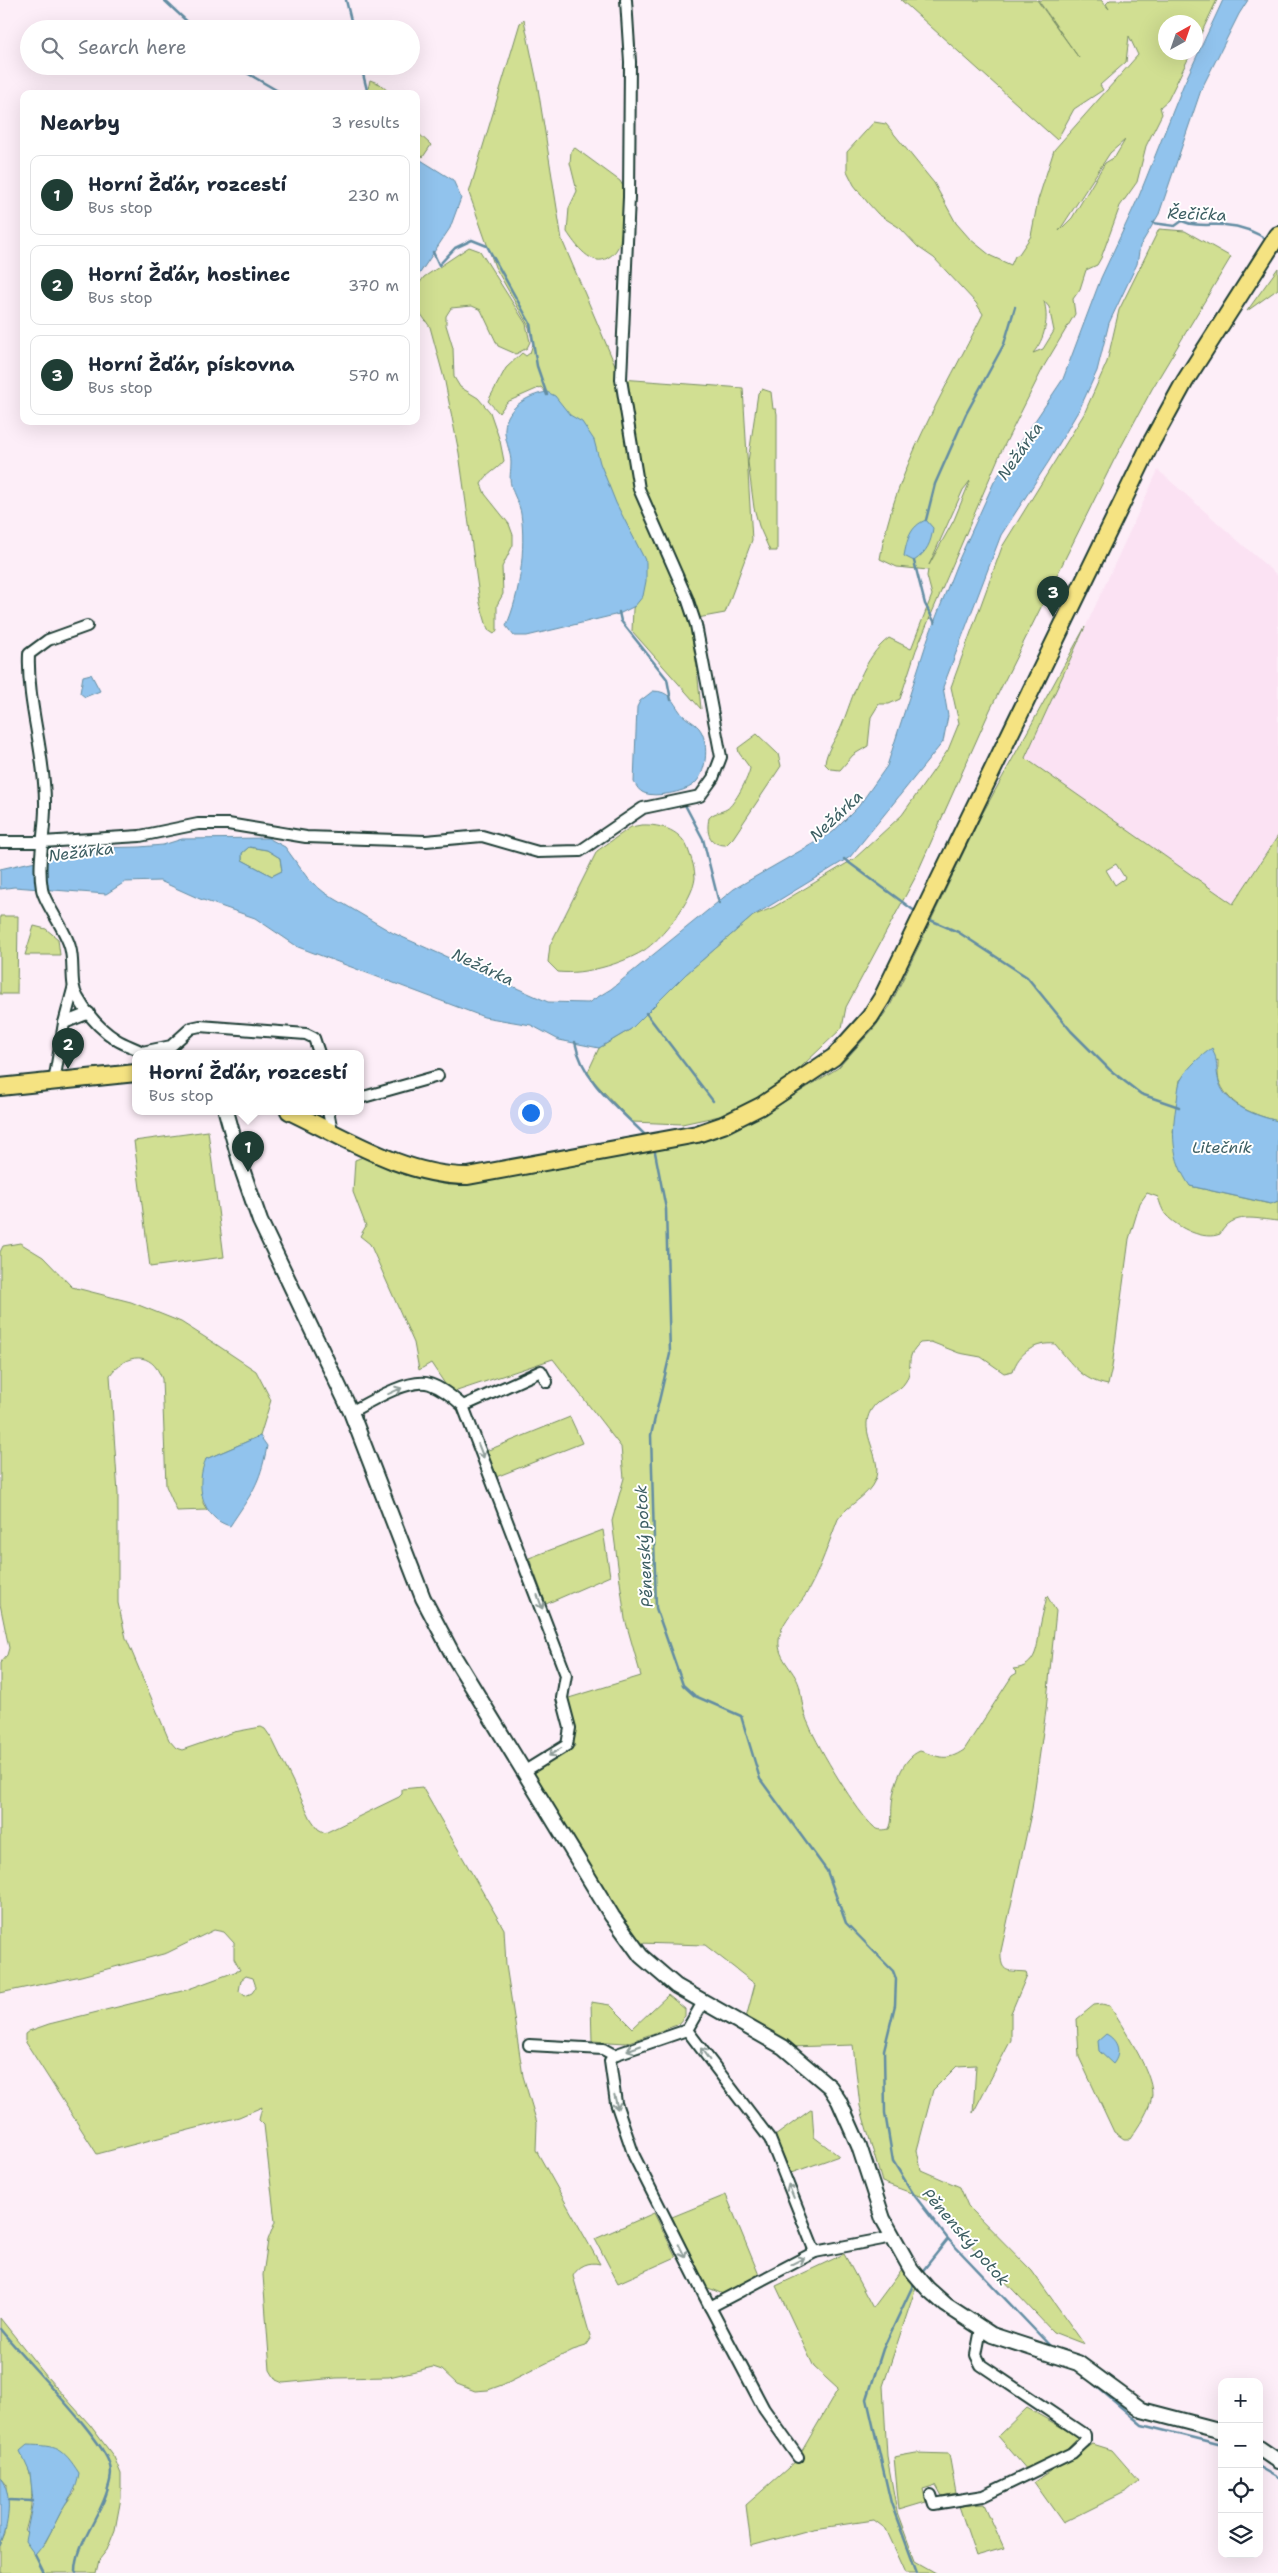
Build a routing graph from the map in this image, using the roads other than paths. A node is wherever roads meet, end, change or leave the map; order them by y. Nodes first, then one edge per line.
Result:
1 (626, 0) edge
2 (1278, 235) edge
3 (87, 626) dead end
4 (0, 842) edge
5 (42, 847) junction
6 (73, 989) junction
7 (89, 1013) junction
8 (64, 1023) junction
9 (139, 1050) edge
10 (153, 1050) edge
11 (317, 1050) edge
12 (132, 1073) edge
13 (438, 1076) dead end
14 (54, 1082) junction
15 (0, 1087) edge
16 (364, 1097) edge
17 (227, 1115) edge
18 (298, 1115) edge
19 (329, 1115) edge
20 (332, 1131) junction
21 (547, 1382) dead end
22 (463, 1406) junction
23 (351, 1412) junction
24 (525, 1771) junction
25 (703, 2002) junction
26 (687, 2030) junction
27 (529, 2045) dead end
28 (614, 2055) junction
29 (893, 2237) junction
30 (815, 2252) junction
31 (710, 2307) junction
32 (981, 2329) junction
33 (1218, 2430) edge
34 (1263, 2451) edge
35 (798, 2457) dead end
36 (1278, 2461) edge
37 (931, 2495) dead end

1 - 5 street
2 - 20 main road
3 - 5 street
4 - 5 street
5 - 6 street
6 - 7 street
6 - 8 street
7 - 8 street
7 - 9 street
8 - 14 street
10 - 11 street
12 - 14 main road
13 - 16 street
14 - 15 main road
17 - 23 street
18 - 20 main road
19 - 20 street
21 - 22 street
23 -> 22 street
22 -> 24 street
23 - 24 street
24 - 25 street
25 - 26 street
25 - 29 street
26 -> 28 street
30 -> 26 street
27 - 28 street
28 -> 31 street
29 - 30 street
29 - 32 street
31 -> 30 street
31 - 35 street
32 - 33 street
32 - 37 street
34 - 36 street

